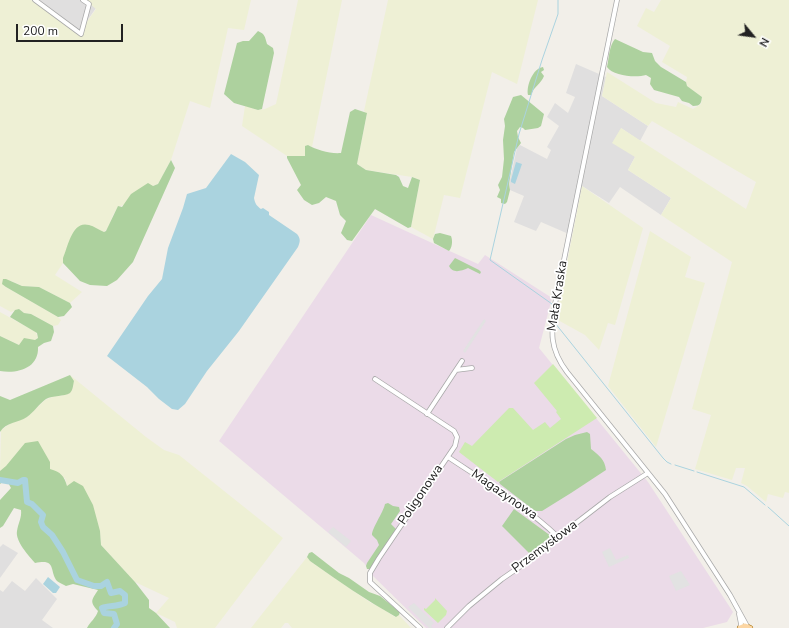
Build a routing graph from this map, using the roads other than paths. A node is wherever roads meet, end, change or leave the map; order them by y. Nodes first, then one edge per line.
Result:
1 (35, 0) edge
2 (83, 0) edge
3 (618, 0) edge
4 (462, 361) dead end
5 (472, 368) dead end
6 (456, 370) junction
7 (375, 379) dead end
8 (427, 414) junction
9 (448, 456) junction
10 (648, 473) junction
11 (558, 537) junction
12 (739, 609) junction
13 (749, 627) edge
14 (420, 628) edge
15 (447, 628) edge
16 (740, 628) edge

1 - 2 street
3 - 10 street, Mała Kraska
4 - 6 street
5 - 6 street
6 - 8 street
7 - 8 street, Poligonowa
8 - 9 street, Poligonowa
9 - 11 street, Magazynowa
9 - 14 street, Poligonowa
10 - 11 street, Przemysłowa
10 - 12 street, Mała Kraska
11 - 15 street, Przemysłowa
12 - 13 street, Mała Kraska
12 - 16 street, Mała Kraska
13 - 16 main road

